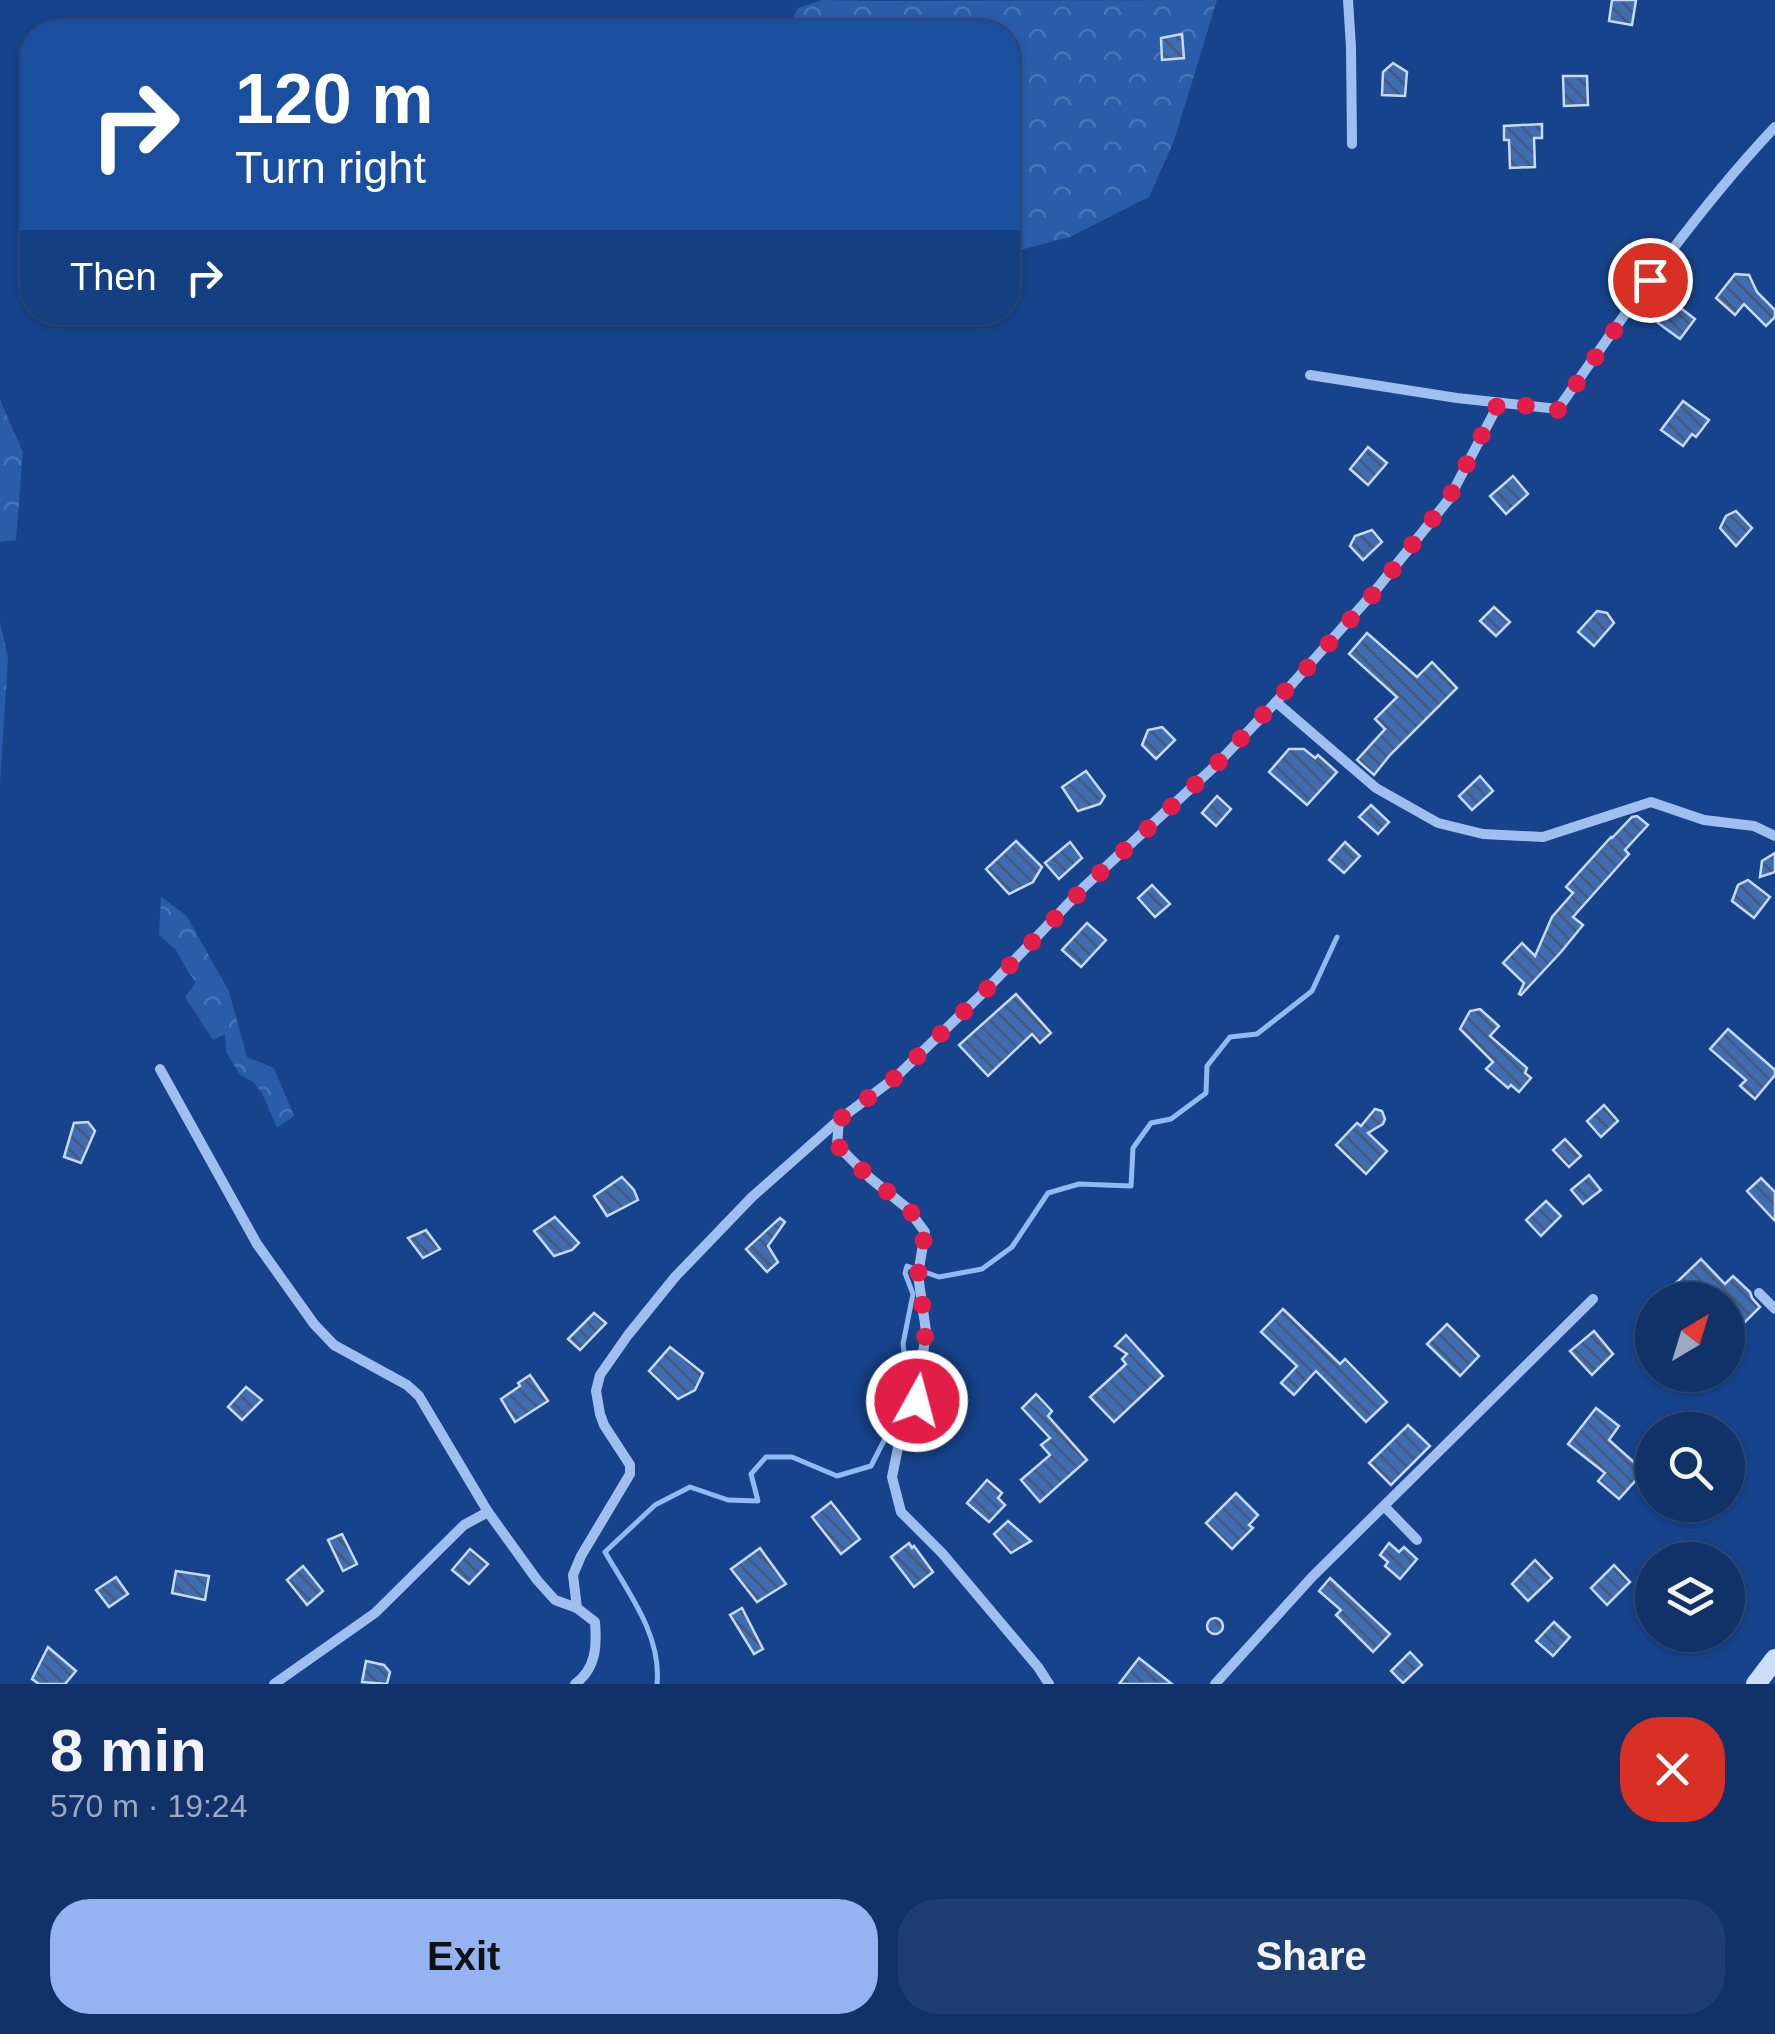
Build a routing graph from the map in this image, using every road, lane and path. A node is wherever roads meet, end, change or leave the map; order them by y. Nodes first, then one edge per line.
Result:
1 (1348, 0) edge
2 (1775, 127) edge
3 (1352, 144) dead end
4 (1310, 375) dead end
5 (1499, 402) junction
6 (1276, 702) junction
7 (1775, 836) edge
8 (160, 1070) dead end
9 (840, 1119) junction
10 (1760, 1293) dead end
11 (1594, 1299) dead end
12 (1775, 1309) edge
13 (1385, 1506) junction
14 (488, 1512) junction
15 (1417, 1540) dead end
16 (577, 1608) junction
17 (1775, 1660) edge
18 (274, 1684) edge
19 (575, 1684) edge
20 (1048, 1684) edge
21 (1215, 1684) edge
22 (1756, 1684) edge

1 - 3 street
2 - 5 street
4 - 5 street
5 - 6 street
6 - 7 street
6 - 9 street
8 - 14 street
9 - 16 street
9 - 20 street
10 - 12 street
11 - 13 street
13 - 15 street
13 - 21 street
14 - 16 street
14 - 18 street
16 - 19 street
17 - 22 main road

